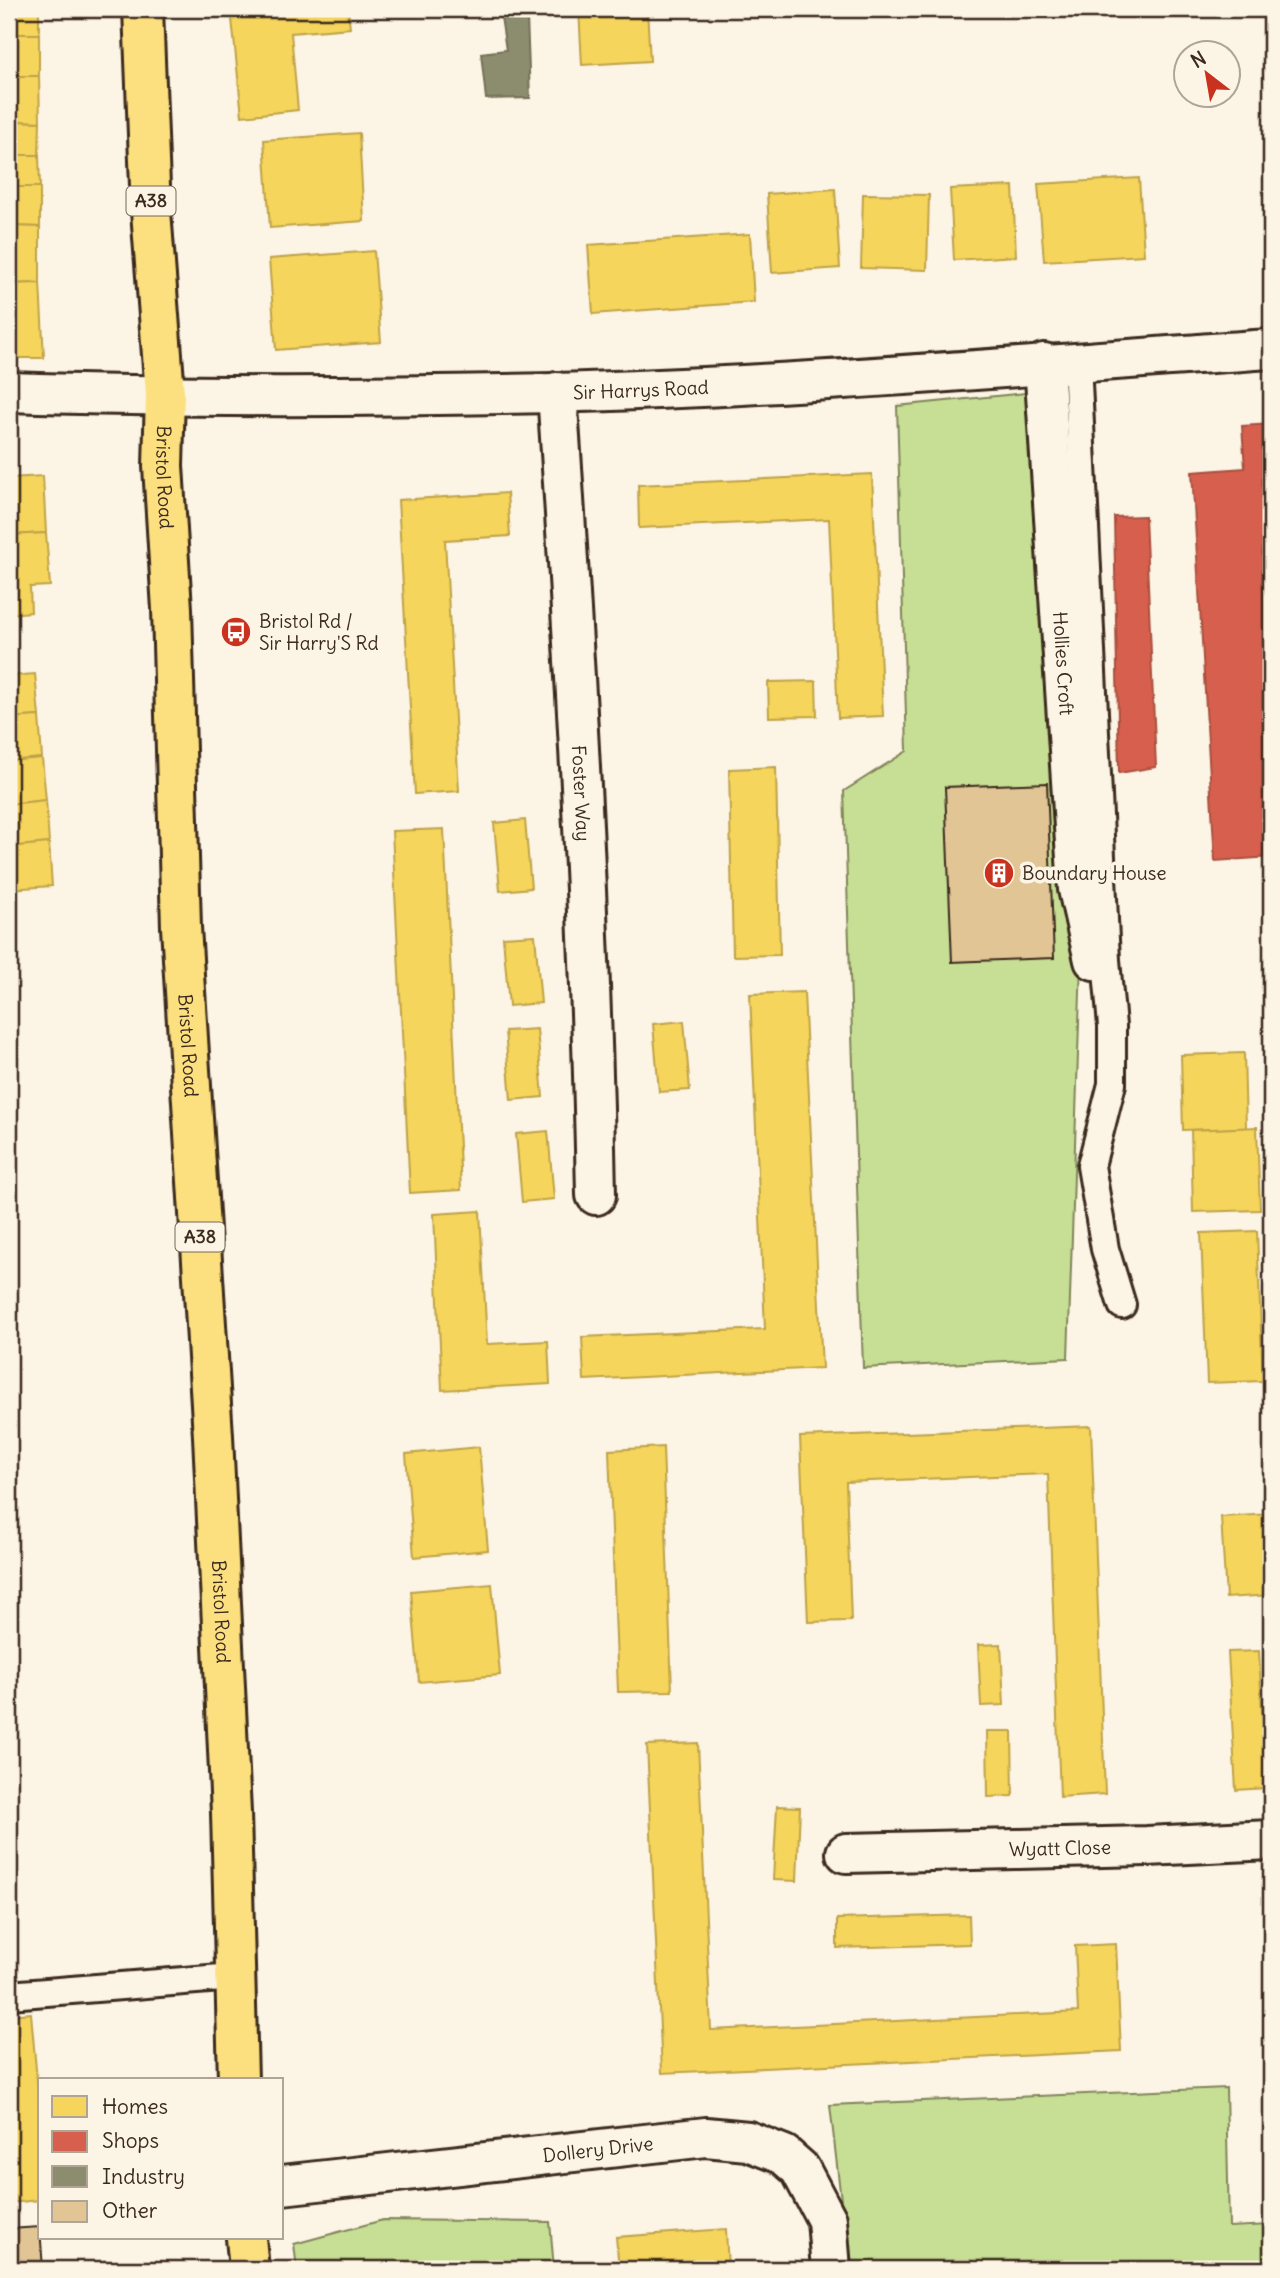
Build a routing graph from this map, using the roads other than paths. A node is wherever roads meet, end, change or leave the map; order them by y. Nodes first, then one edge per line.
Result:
1 (143, 9) edge
2 (1271, 349) edge
3 (1061, 363) junction
4 (9, 392) edge
5 (557, 393) junction
6 (164, 394) junction
7 (1094, 960) dead end
8 (596, 1195) dead end
9 (1122, 1305) dead end
10 (1271, 1840) edge
11 (846, 1853) dead end
12 (234, 1977) junction
13 (9, 1995) edge
14 (238, 2078) edge
15 (284, 2185) edge
16 (246, 2240) edge
17 (248, 2269) edge
18 (831, 2269) edge

1 - 6 highway, Bristol Road / A38
2 - 3 street, Sir Harrys Road
3 - 5 street, Sir Harrys Road
3 - 7 street, Hollies Croft
3 - 9 lane
4 - 6 street, Sir Harrys Road
5 - 6 street, Sir Harrys Road
5 - 8 street, Foster Way
6 - 12 highway, Bristol Road / A38
10 - 11 street, Wyatt Close
12 - 13 lane
12 - 14 highway, Bristol Road / A38
15 - 18 street, Dollery Drive
16 - 17 highway

